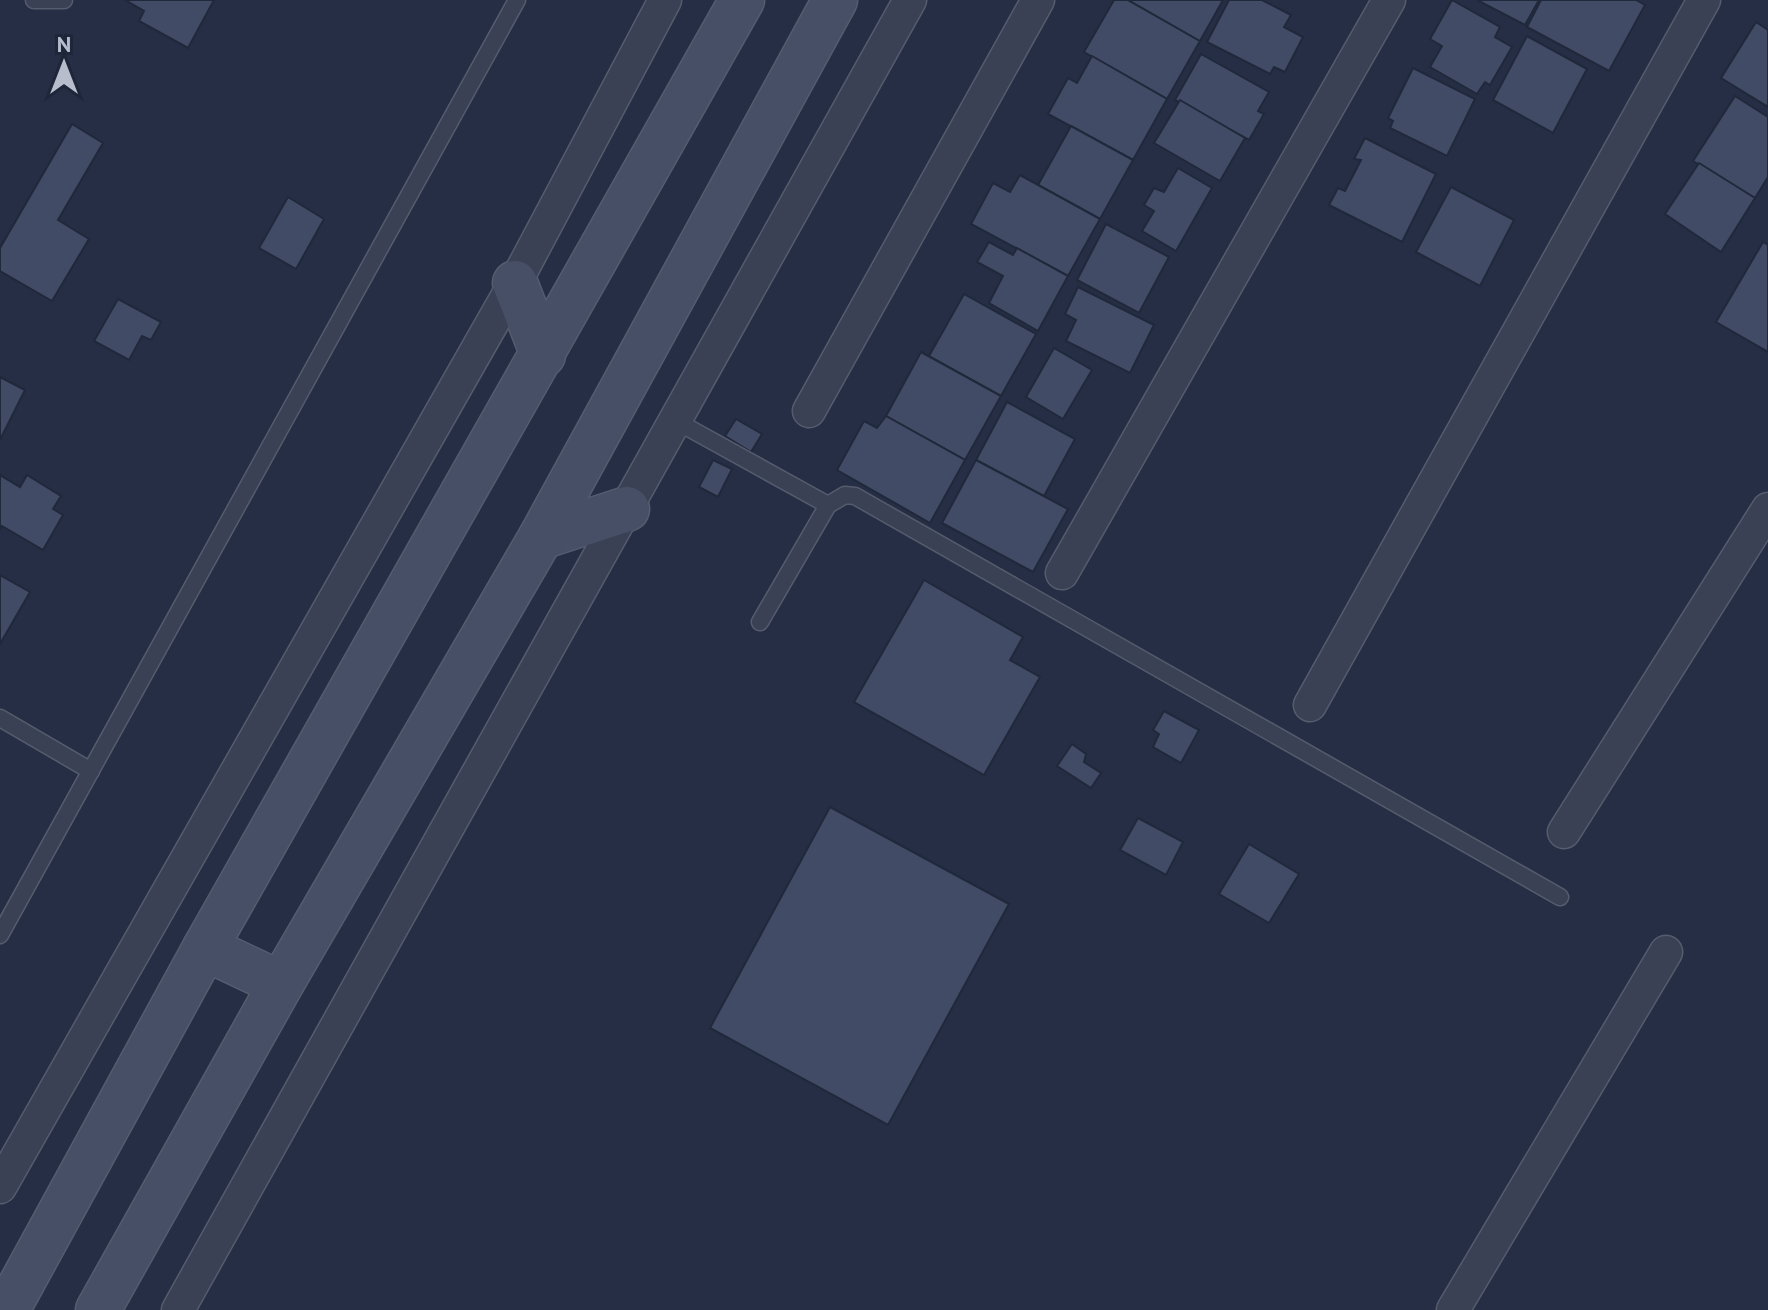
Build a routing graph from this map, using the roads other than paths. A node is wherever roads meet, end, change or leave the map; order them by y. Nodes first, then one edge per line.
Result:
1 (34, 0) edge
2 (64, 0) edge
3 (517, 0) edge
4 (665, 0) edge
5 (742, 0) edge
6 (835, 0) edge
7 (910, 0) edge
8 (1038, 0) edge
9 (1389, 0) edge
10 (1704, 0) edge
11 (515, 283) junction
12 (543, 355) junction
13 (809, 411) dead end
14 (676, 421) junction
15 (828, 505) junction
16 (627, 509) junction
17 (1768, 509) edge
18 (541, 537) junction
19 (1062, 573) dead end
20 (760, 622) dead end
21 (1310, 705) dead end
22 (0, 718) edge
23 (91, 771) junction
24 (1564, 832) dead end
25 (1560, 897) dead end
26 (0, 935) edge
27 (205, 948) junction
28 (1666, 952) dead end
29 (281, 984) junction
30 (0, 1187) edge
31 (7, 1310) edge
32 (98, 1310) edge
33 (178, 1310) edge
34 (1453, 1310) edge

1 - 2 lane
3 - 23 lane
4 - 11 street
5 - 12 main road
6 - 18 main road
7 - 14 street
8 - 13 street
9 - 19 street
10 - 21 street
11 - 12 main road
11 - 30 street
12 - 27 main road
14 - 15 lane
14 - 16 street
15 - 20 lane
15 - 25 lane
16 - 18 main road
16 - 33 street
17 - 24 street
18 - 29 main road
22 - 23 lane
23 - 26 lane
27 - 29 main road
27 - 31 main road
28 - 34 street
29 - 32 main road

